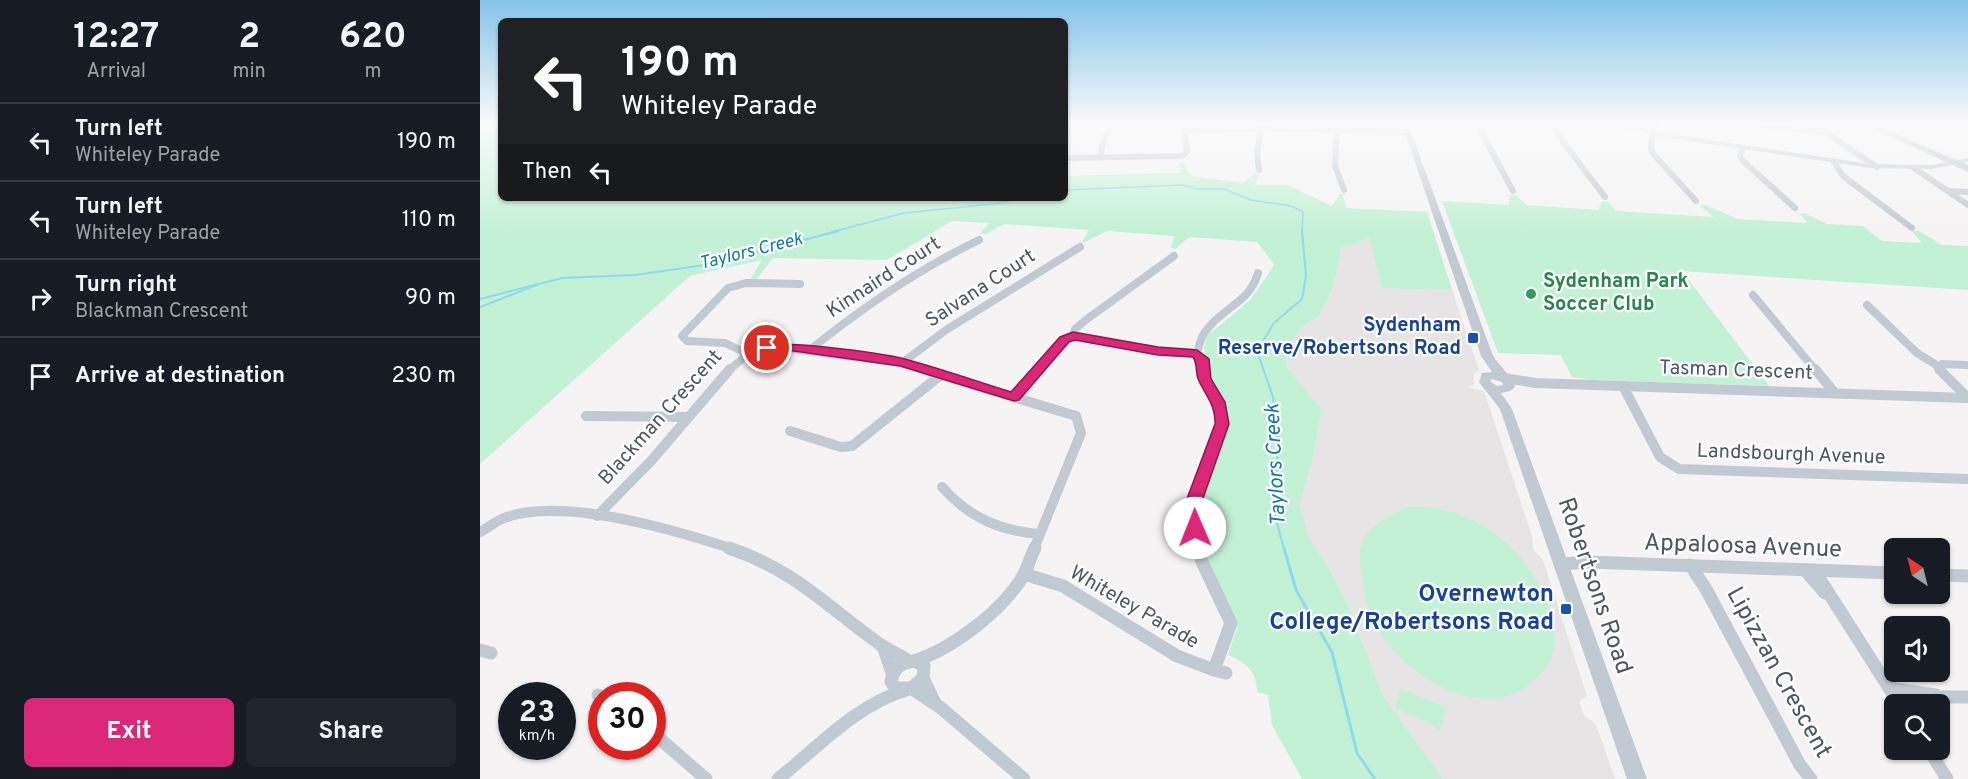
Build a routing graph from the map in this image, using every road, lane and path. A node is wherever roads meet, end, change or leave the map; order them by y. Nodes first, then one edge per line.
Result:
1 (1258, 160) edge
2 (1335, 160) edge
3 (1417, 160) edge
4 (1497, 160) edge
5 (1577, 160) edge
6 (1659, 160) edge
7 (1742, 160) edge
8 (1823, 160) edge
9 (1867, 160) edge
10 (1935, 160) edge
11 (1948, 160) edge
12 (1834, 162) junction
13 (1964, 164) edge
14 (1877, 167) junction
15 (1926, 167) junction
16 (1914, 168) junction
17 (1259, 170) dead end
18 (1344, 190) dead end
19 (1513, 191) dead end
20 (1948, 191) junction
21 (1968, 192) edge
22 (1605, 197) dead end
23 (1696, 201) dead end
24 (1968, 205) edge
25 (1795, 208) dead end
26 (1912, 228) dead end
27 (979, 240) dead end
28 (1080, 247) dead end
29 (1174, 256) dead end
30 (1258, 273) dead end
31 (800, 284) dead end
32 (1753, 295) dead end
33 (1867, 305) dead end
34 (1073, 336) junction
35 (811, 349) junction
36 (748, 354) junction
37 (1197, 354) junction
38 (1487, 356) junction
39 (902, 363) junction
40 (1968, 365) edge
41 (1938, 366) junction
42 (942, 375) junction
43 (1489, 382) junction
44 (1506, 383) junction
45 (1623, 386) junction
46 (1834, 392) junction
47 (1014, 397) junction
48 (1966, 397) edge
49 (1506, 410) junction
50 (586, 416) dead end
51 (687, 417) junction
52 (790, 431) dead end
53 (1968, 479) edge
54 (942, 486) dead end
55 (597, 516) junction
56 (480, 532) edge
57 (1040, 534) junction
58 (1560, 560) junction
59 (1694, 566) junction
60 (1810, 570) junction
61 (1884, 573) edge
62 (1024, 574) junction
63 (1950, 575) edge
64 (1968, 576) edge
65 (882, 646) junction
66 (942, 650) junction
67 (911, 661) junction
68 (891, 675) junction
69 (924, 676) junction
70 (908, 689) junction
71 (1893, 694) edge
72 (1950, 696) edge
73 (1968, 697) edge
74 (934, 701) junction
75 (868, 708) junction
76 (666, 744) edge
77 (1935, 760) edge
78 (706, 779) edge
79 (778, 779) edge
80 (1024, 779) edge
81 (1637, 779) edge
82 (1811, 779) edge
83 (1947, 779) edge

1 - 17 street
2 - 18 street
3 - 38 street
4 - 19 street
5 - 22 street
6 - 23 street
7 - 25 street
8 - 12 street
9 - 14 street
10 - 15 street
11 - 13 main road
12 - 14 street
12 - 26 street
13 - 15 street
14 - 16 street
15 - 16 street
16 - 20 street
20 - 21 street
20 - 24 street
27 - 35 street, Kinnaird Court
28 - 39 street, Salvana Court
29 - 34 street
30 - 37 street
31 - 36 street
32 - 46 street
33 - 41 street
34 - 37 street
34 - 47 street
35 - 36 street, Blackman Crescent
35 - 39 street, Blackman Crescent
36 - 51 street, Blackman Crescent
37 - 62 street, Whiteley Parade
38 - 43 street
38 - 44 street
39 - 42 street, Blackman Crescent
40 - 41 street
41 - 48 street
42 - 47 street, Blackman Crescent
42 - 52 street
43 - 44 street
43 - 49 street, Robertsons Road
44 - 45 street, Tasman Crescent
44 - 49 street, Robertsons Road
45 - 46 street, Tasman Crescent
45 - 53 street, Landsbourgh Avenue
46 - 48 street, Tasman Crescent
47 - 57 street, Blackman Crescent
49 - 58 street, Robertsons Road
50 - 51 street
51 - 55 street, Blackman Crescent
54 - 57 street
55 - 56 street
55 - 65 street
57 - 62 street, Blackman Crescent
58 - 59 street, Appaloosa Avenue
58 - 81 street, Robertsons Road
59 - 60 street, Appaloosa Avenue
59 - 82 street, Lipizzan Crescent
60 - 61 street, Appaloosa Avenue
60 - 71 street
62 - 66 street, Blackman Crescent
63 - 64 street
65 - 67 street
65 - 68 street
66 - 67 street, Blackman Crescent
66 - 69 street, Blackman Crescent
67 - 68 street
67 - 69 street
68 - 70 street
68 - 75 street
69 - 70 street
69 - 74 street
70 - 74 street
70 - 75 street
72 - 73 street
74 - 80 street
75 - 79 street
76 - 78 street
77 - 83 street

